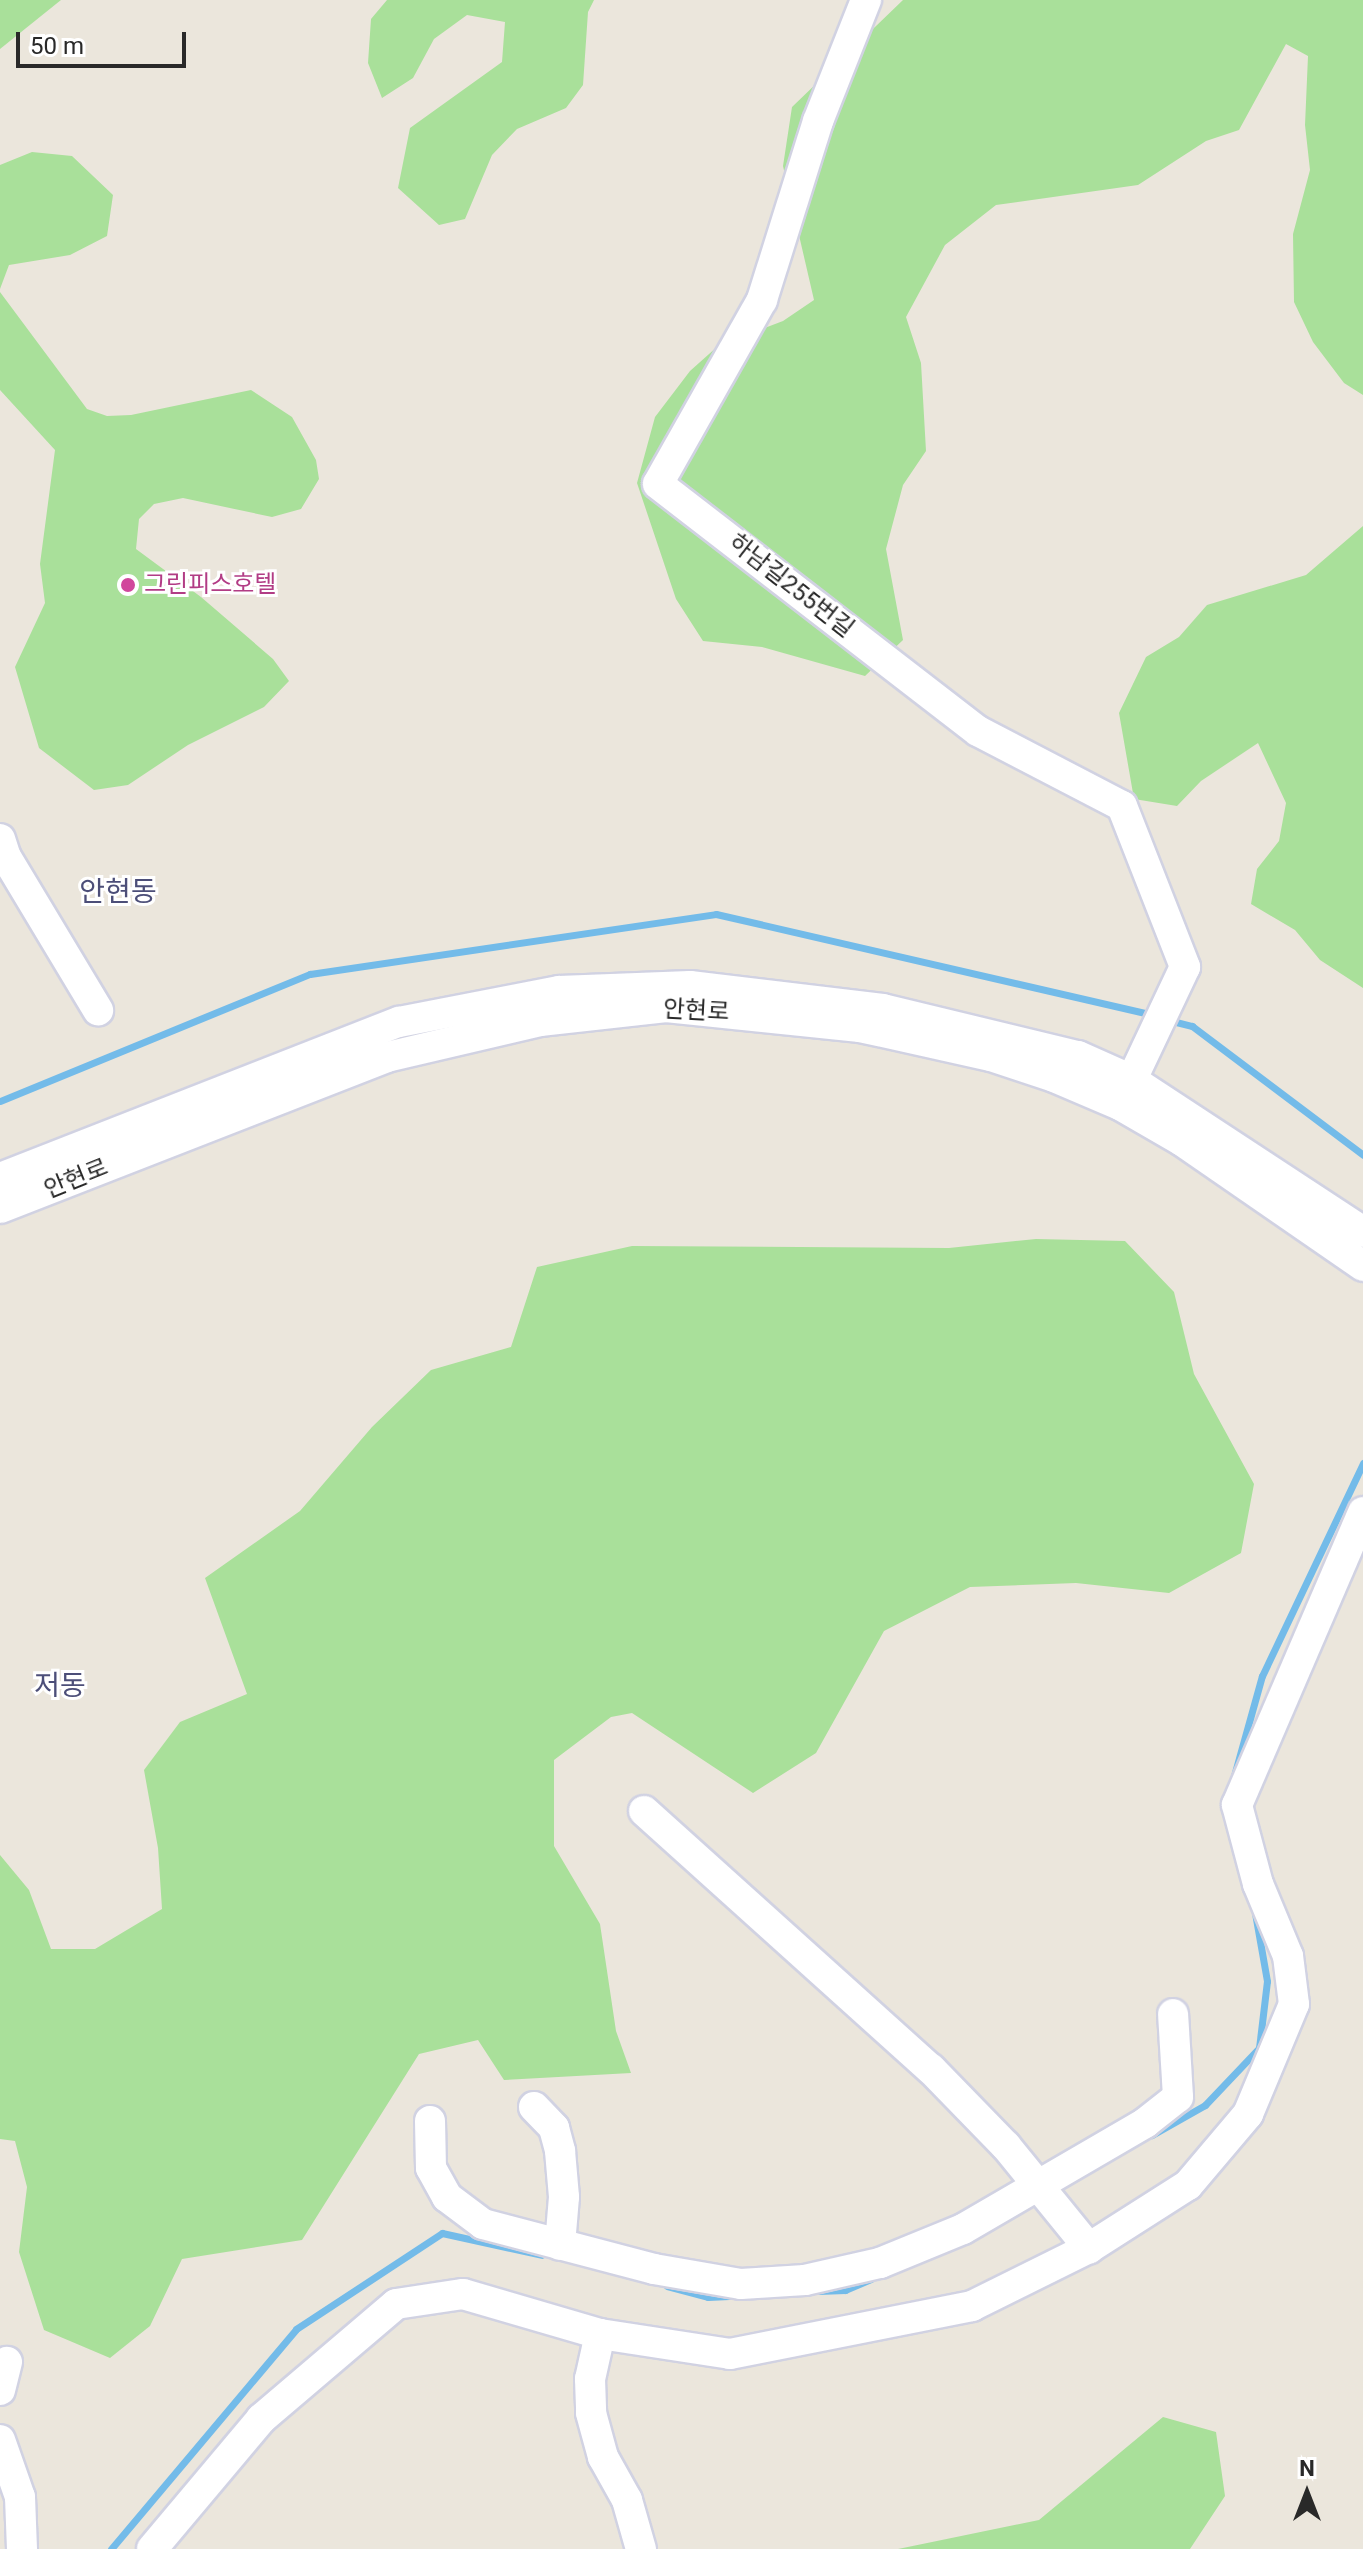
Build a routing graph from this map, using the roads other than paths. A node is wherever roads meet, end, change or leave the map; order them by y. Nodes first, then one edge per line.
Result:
1 (866, 0) edge
2 (0, 839) edge
3 (98, 1010) dead end
4 (1126, 1092) junction
5 (0, 1178) edge
6 (0, 1208) edge
7 (1363, 1232) edge
8 (1363, 1266) edge
9 (1363, 1512) edge
10 (1354, 1559) edge
11 (644, 1811) dead end
12 (1173, 2014) dead end
13 (534, 2107) dead end
14 (430, 2121) dead end
15 (1045, 2193) junction
16 (560, 2245) junction
17 (1089, 2248) junction
18 (600, 2334) junction
19 (0, 2440) edge
20 (22, 2549) edge
21 (152, 2549) edge
22 (641, 2549) edge

1 - 4 street, 하남길255번길
2 - 3 street
4 - 5 street, 안현로
4 - 6 street, 안현로
4 - 7 street, 안현로
4 - 8 street, 안현로
9 - 10 street
10 - 17 street
11 - 15 street
12 - 15 street
13 - 16 street
14 - 16 street
15 - 16 street
15 - 17 street
17 - 18 street
18 - 21 street
18 - 22 street
19 - 20 street

